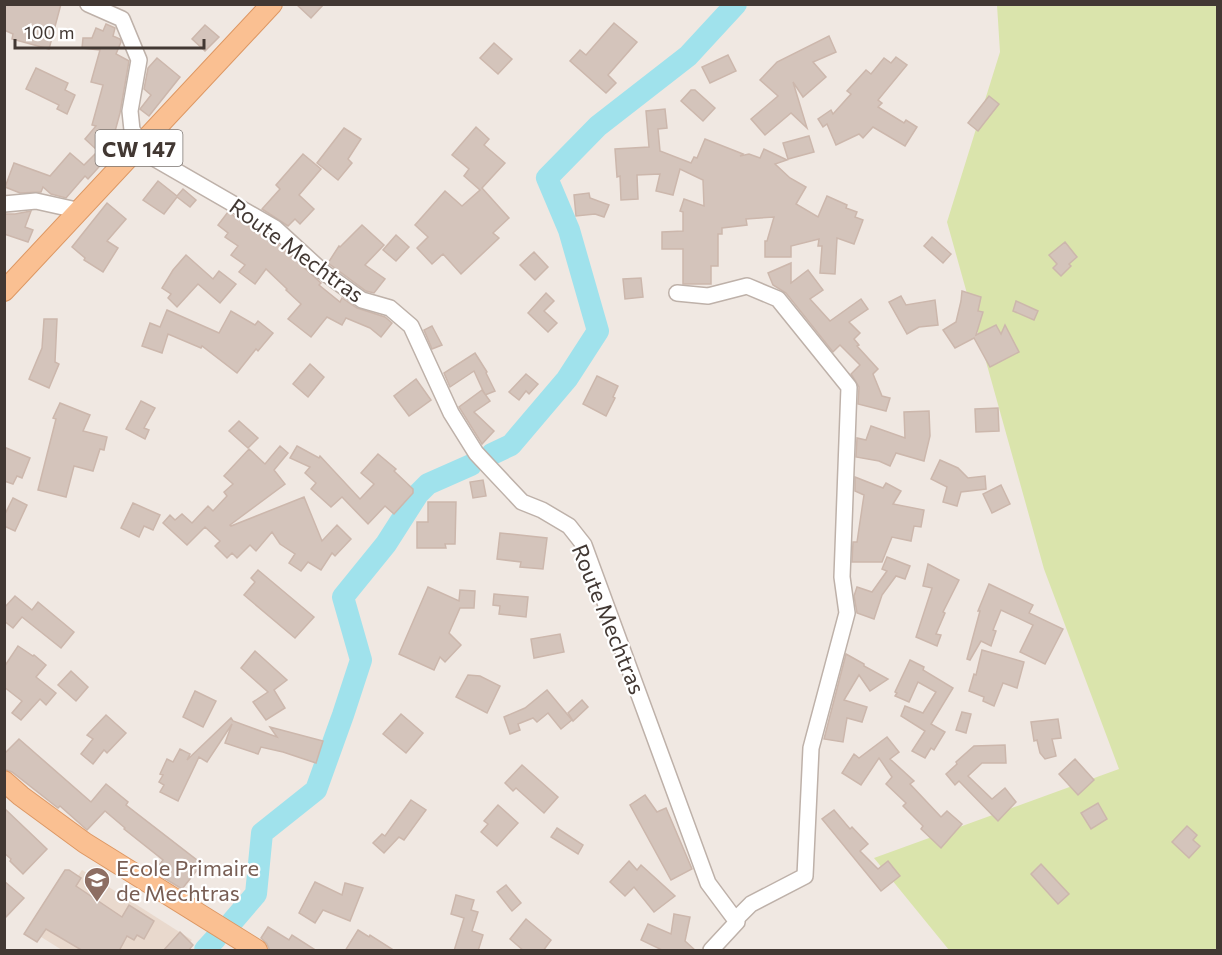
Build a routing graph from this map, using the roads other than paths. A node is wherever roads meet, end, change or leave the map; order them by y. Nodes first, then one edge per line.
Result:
1 (88, 4) edge
2 (272, 4) edge
3 (140, 147) junction
4 (4, 204) edge
5 (81, 211) junction
6 (4, 291) edge
7 (677, 293) dead end
8 (4, 782) edge
9 (735, 920) junction
10 (257, 951) edge
11 (711, 951) edge

1 - 3 street
2 - 3 main road, CW 147
3 - 5 main road, CW 147
3 - 9 street, Route Mechtras
4 - 5 street
5 - 6 main road, CW 147
7 - 9 street
8 - 10 main road
9 - 11 street

